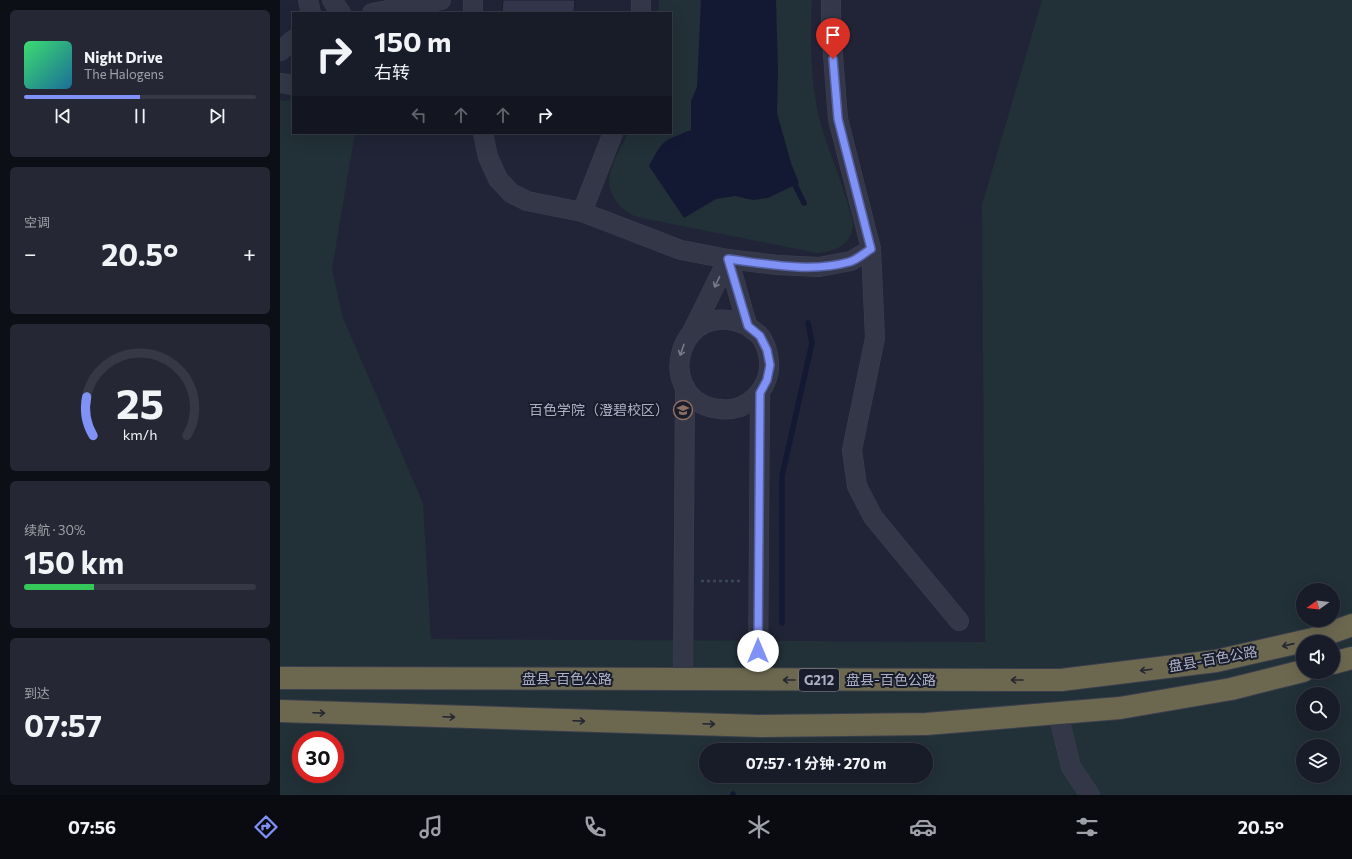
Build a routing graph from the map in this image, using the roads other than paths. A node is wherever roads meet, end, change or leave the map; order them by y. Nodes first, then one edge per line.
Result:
1 (308, 0) edge
2 (332, 0) edge
3 (441, 0) edge
4 (473, 0) edge
5 (641, 0) edge
6 (831, 0) edge
7 (311, 12) edge
8 (340, 12) edge
9 (377, 12) edge
10 (473, 12) edge
11 (641, 12) edge
12 (292, 41) edge
13 (280, 51) edge
14 (280, 83) edge
15 (292, 85) edge
16 (483, 134) edge
17 (613, 134) edge
18 (582, 212) junction
19 (871, 249) junction
20 (728, 259) junction
21 (748, 326) junction
22 (692, 332) junction
23 (685, 387) junction
24 (760, 393) junction
25 (959, 620) dead end
26 (1352, 625) edge
27 (1352, 658) edge
28 (1340, 661) edge
29 (1296, 673) edge
30 (280, 678) edge
31 (683, 679) junction
32 (758, 679) junction
33 (280, 711) edge
34 (1058, 714) junction
35 (1090, 795) edge

1 - 7 street
2 - 8 street
3 - 9 street
4 - 10 street
5 - 11 street
6 - 19 street
12 - 13 street
14 - 15 street
16 - 18 street
17 - 18 street
18 - 20 street
19 - 20 street
19 - 25 street
20 - 21 street
20 -> 22 street
21 - 22 street
21 - 24 street
22 -> 23 street
23 - 24 street
23 - 31 street
24 - 32 street
26 -> 32 highway, 盘县-百色公路 / G212
27 - 28 highway
29 - 34 highway
30 - 31 highway, 盘县-百色公路 / G212
31 - 32 highway, 盘县-百色公路 / G212
33 -> 34 highway
34 - 35 street

